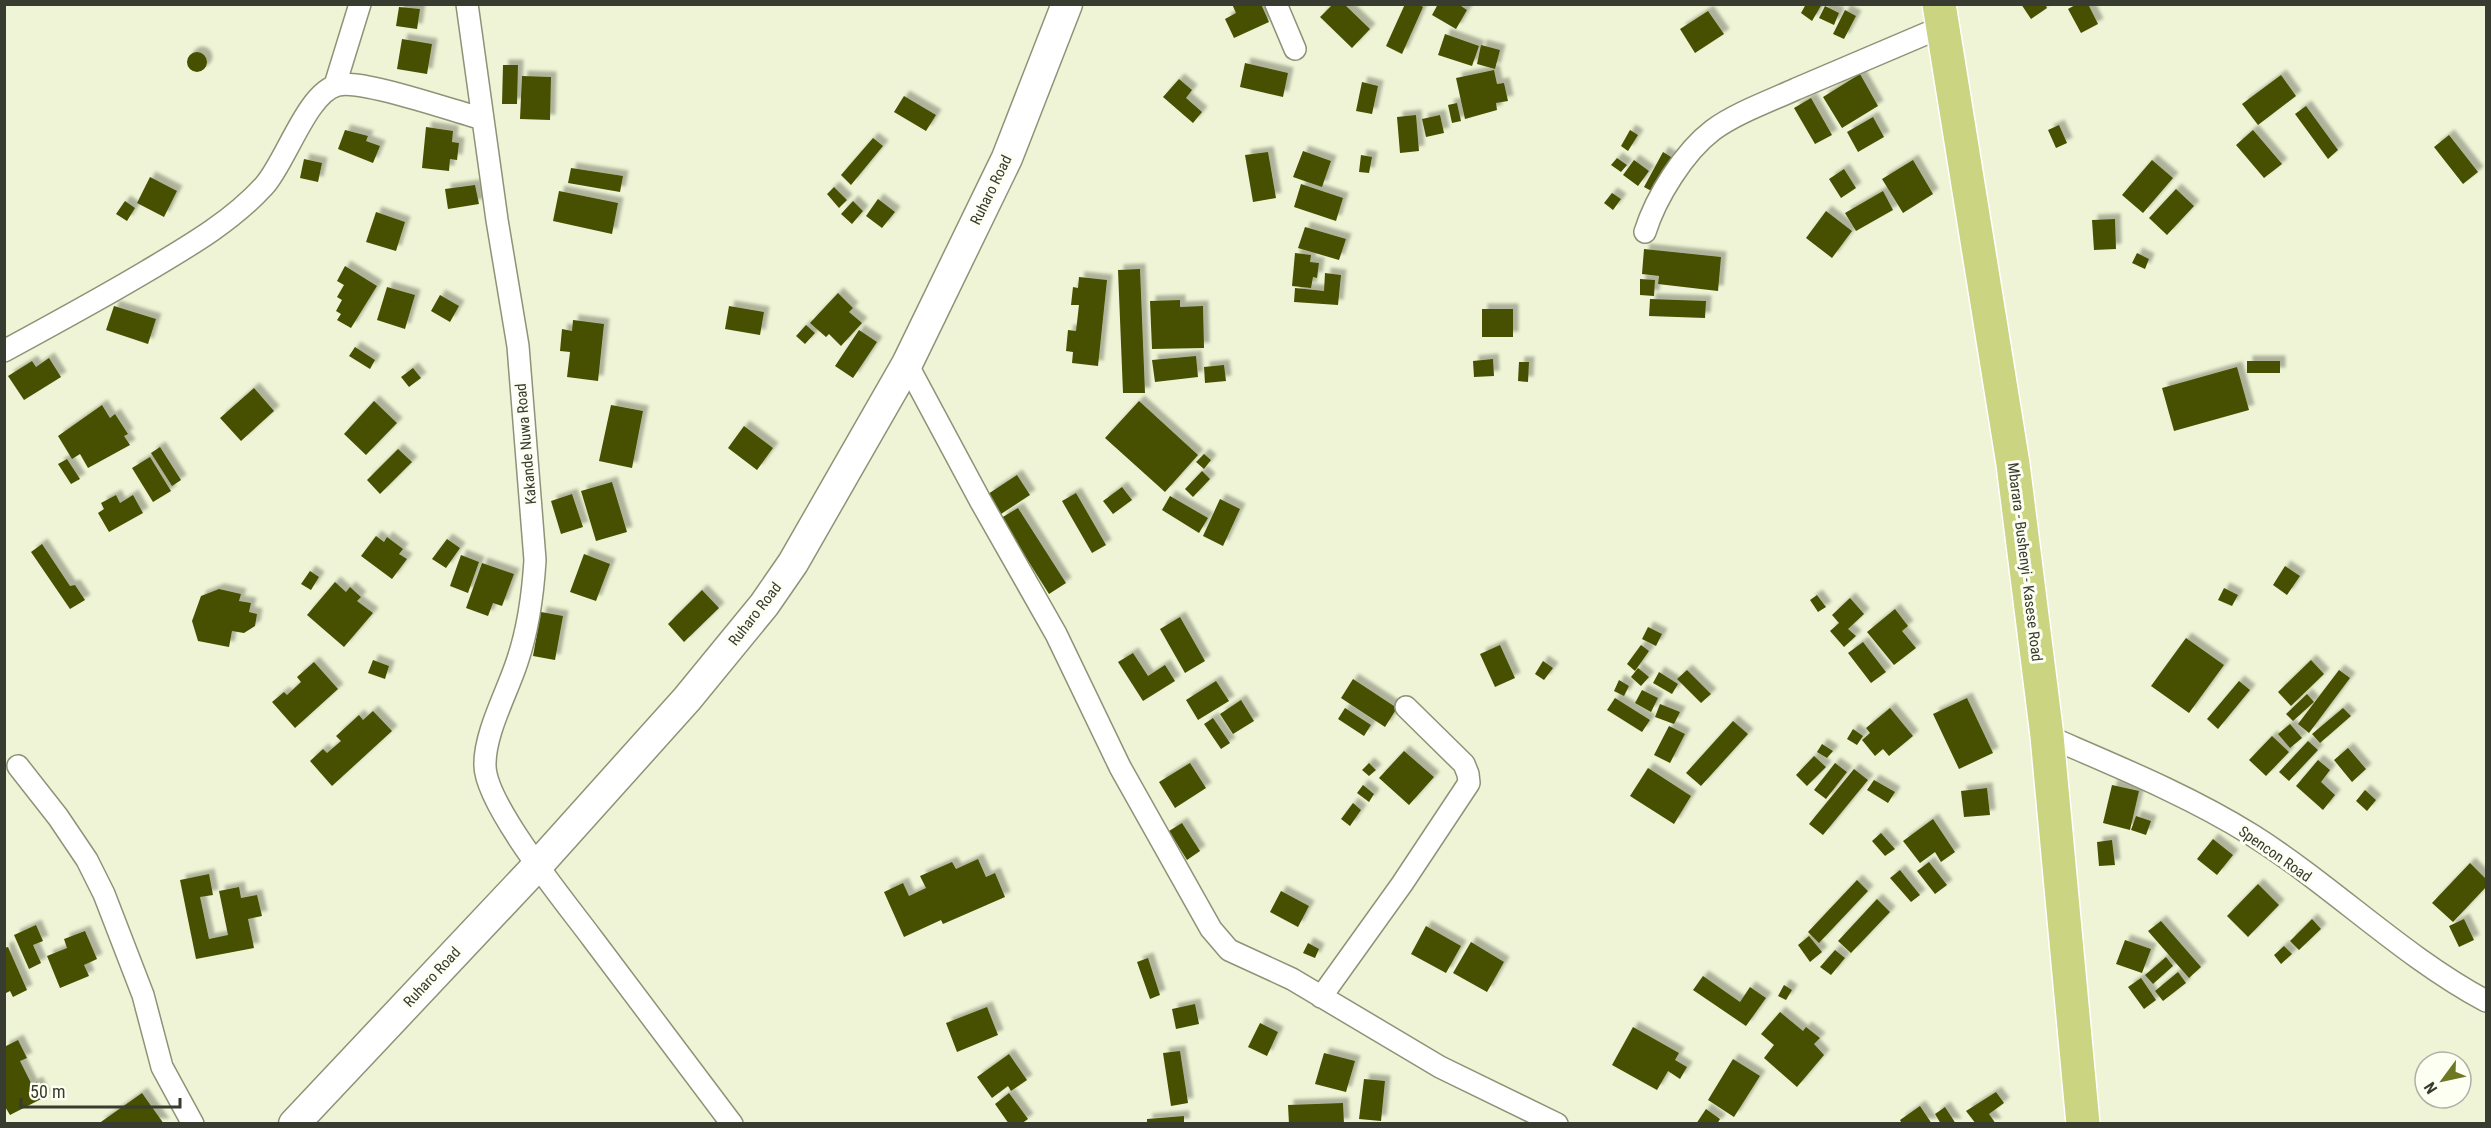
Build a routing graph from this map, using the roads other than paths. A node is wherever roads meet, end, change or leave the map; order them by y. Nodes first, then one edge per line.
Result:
1 (360, 4) edge
2 (467, 4) edge
3 (1067, 4) edge
4 (1276, 4) edge
5 (1941, 15) edge
6 (1295, 49) dead end
7 (335, 85) junction
8 (483, 119) junction
9 (1646, 232) dead end
10 (4, 351) edge
11 (907, 364) junction
12 (1406, 707) dead end
13 (2047, 736) junction
14 (18, 765) dead end
15 (538, 865) junction
16 (1321, 997) junction
17 (2487, 1001) edge
18 (193, 1124) edge
19 (294, 1124) edge
20 (732, 1124) edge
21 (1557, 1124) edge
22 (2083, 1124) edge

1 - 7 street
2 - 8 street, Kakande Nuwa Road
3 - 11 street, Ruharo Road
4 - 6 street
5 - 9 street
5 - 13 main road, Mbarara - Bushenyi - Kasese Road
7 - 8 street
7 - 10 street
8 - 15 street, Kakande Nuwa Road
11 - 15 street, Ruharo Road
11 - 16 street
12 - 16 street
13 - 17 street, Spencon Road
13 - 22 main road, Mbarara - Bushenyi - Kasese Road
14 - 18 street
15 - 19 street, Ruharo Road
15 - 20 street, Kakande Nuwa Road
16 - 21 street

